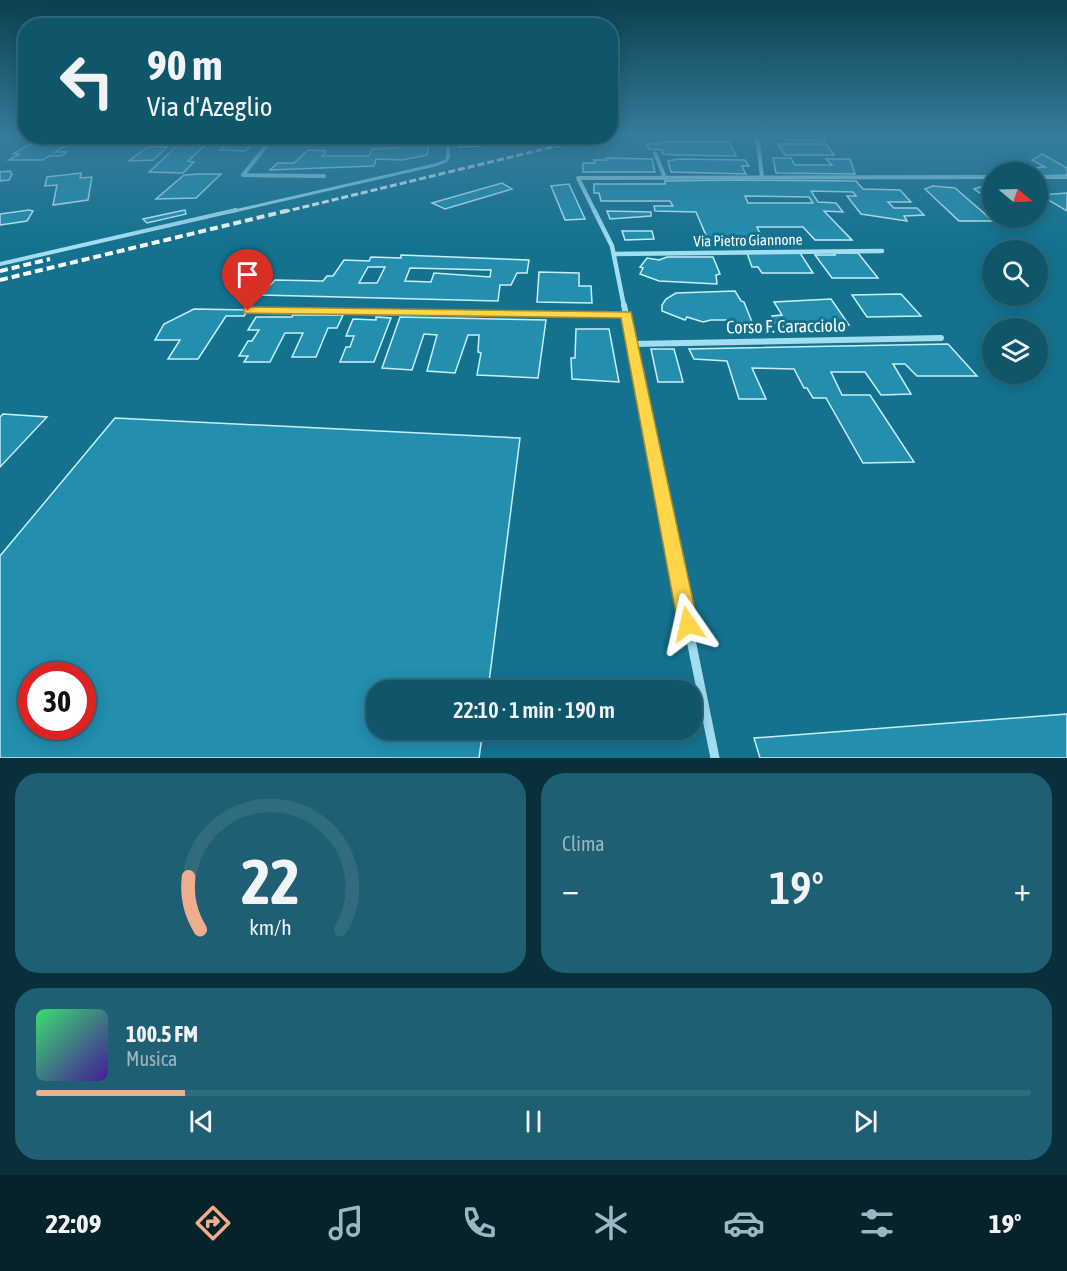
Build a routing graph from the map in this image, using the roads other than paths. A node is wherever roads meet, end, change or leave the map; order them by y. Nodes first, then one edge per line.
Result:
1 (246, 171) edge
2 (407, 171) edge
3 (663, 171) edge
4 (761, 171) edge
5 (324, 176) dead end
6 (665, 177) junction
7 (762, 177) junction
8 (982, 177) edge
9 (1048, 177) edge
10 (1067, 177) edge
11 (882, 251) dead end
12 (614, 254) junction
13 (0, 264) edge
14 (248, 311) dead end
15 (626, 315) junction
16 (940, 338) dead end
17 (632, 344) junction
18 (715, 758) edge

1 - 5 street
2 - 13 lane
3 - 6 street
4 - 7 street
6 - 7 street
6 - 12 street
7 - 8 street
9 - 10 street
11 - 12 street, Via Pietro Giannone
12 - 15 street
14 - 15 street
15 - 17 street
16 - 17 street, Corso F. Caracciolo
17 - 18 street

